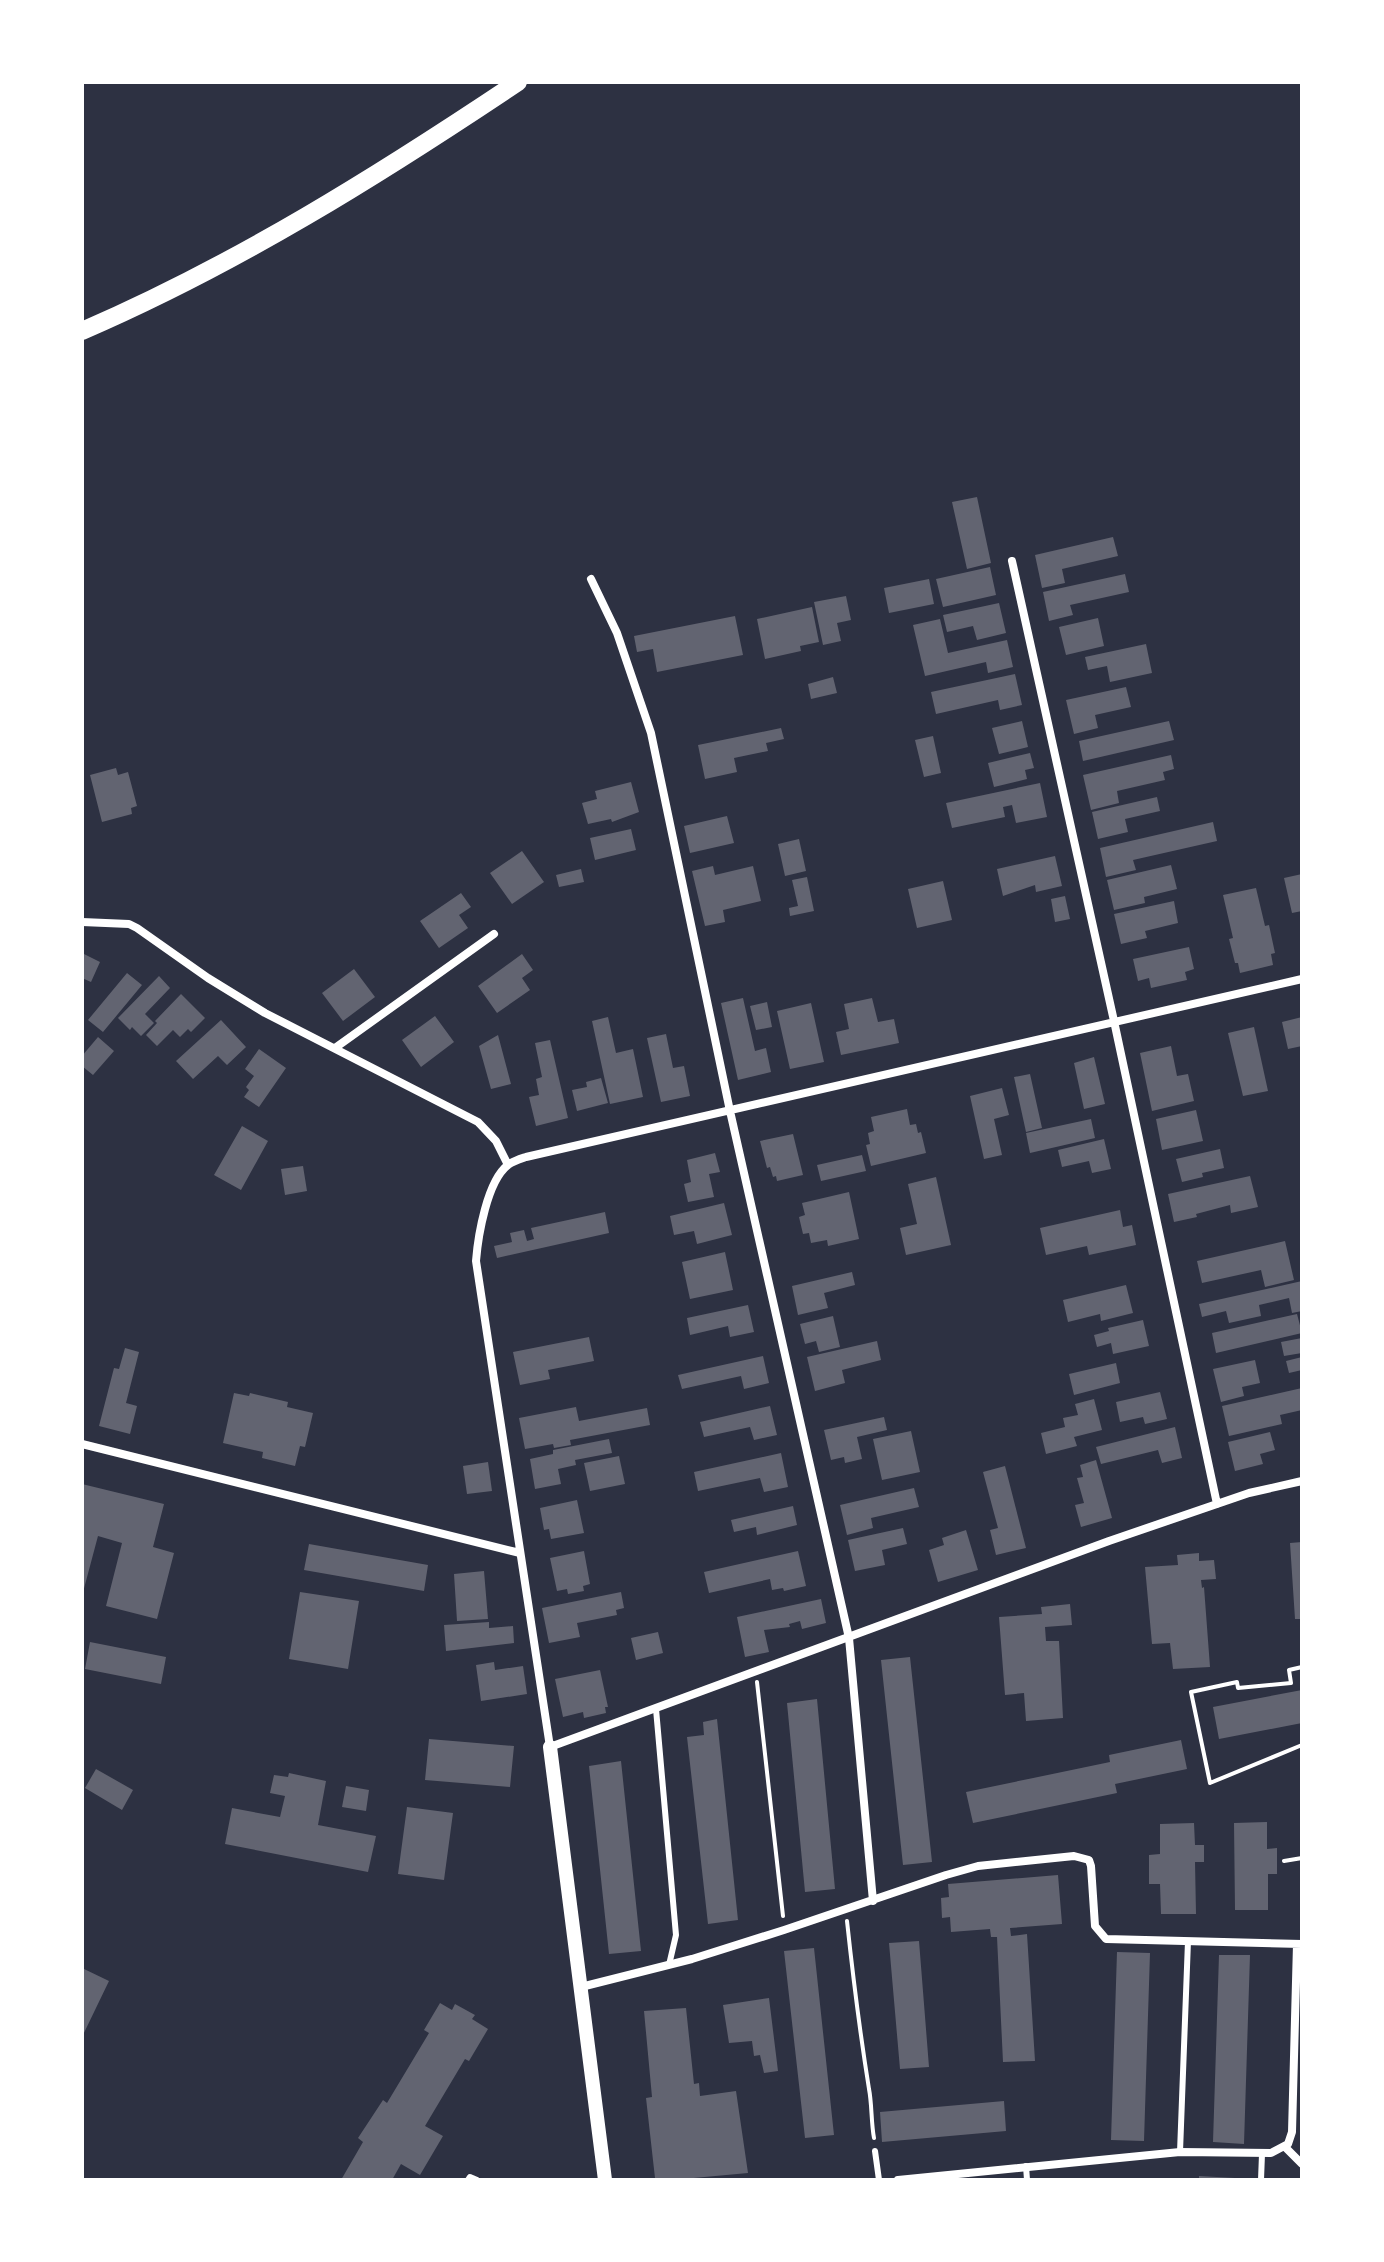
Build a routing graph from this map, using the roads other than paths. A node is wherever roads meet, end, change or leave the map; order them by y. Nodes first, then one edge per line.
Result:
1 (518, 82) edge
2 (82, 331) edge
3 (1012, 561) dead end
4 (591, 579) dead end
5 (82, 922) edge
6 (494, 934) dead end
7 (1302, 979) edge
8 (1114, 1021) junction
9 (335, 1048) junction
10 (730, 1111) junction
11 (508, 1165) junction
12 (82, 1444) edge
13 (1302, 1481) edge
14 (1217, 1504) junction
15 (520, 1553) junction
16 (849, 1638) junction
17 (656, 1709) junction
18 (550, 1747) junction
19 (873, 1901) junction
20 (1188, 1941) junction
21 (1300, 1944) edge
22 (669, 1965) junction
23 (581, 1987) junction
24 (1285, 2147) junction
25 (875, 2151) road end
26 (1180, 2152) junction
27 (1262, 2154) junction
28 (1302, 2164) edge
29 (1026, 2166) junction
30 (468, 2180) edge
31 (477, 2180) edge
32 (605, 2180) edge
33 (879, 2180) edge
34 (898, 2180) edge
35 (1027, 2180) edge
36 (1261, 2180) edge

1 - 2 highway
3 - 8 street
4 - 10 street
5 - 9 street
6 - 9 street
7 - 8 street
8 - 10 street
8 - 14 street
9 - 11 street
10 - 11 street
10 - 16 street
11 - 15 street
12 - 15 street
13 - 14 street
14 - 16 street
15 - 18 street
16 - 17 street
16 - 19 street
17 - 18 street
17 - 22 lane
18 - 23 street
19 - 20 street
19 - 22 street
20 - 21 street
20 - 26 lane
21 - 24 street
22 - 23 street
23 - 32 street
24 - 27 street
24 - 28 street
25 - 33 lane
26 - 27 street
26 - 29 street
27 - 36 lane
29 - 34 street
29 - 35 lane
30 - 31 lane

